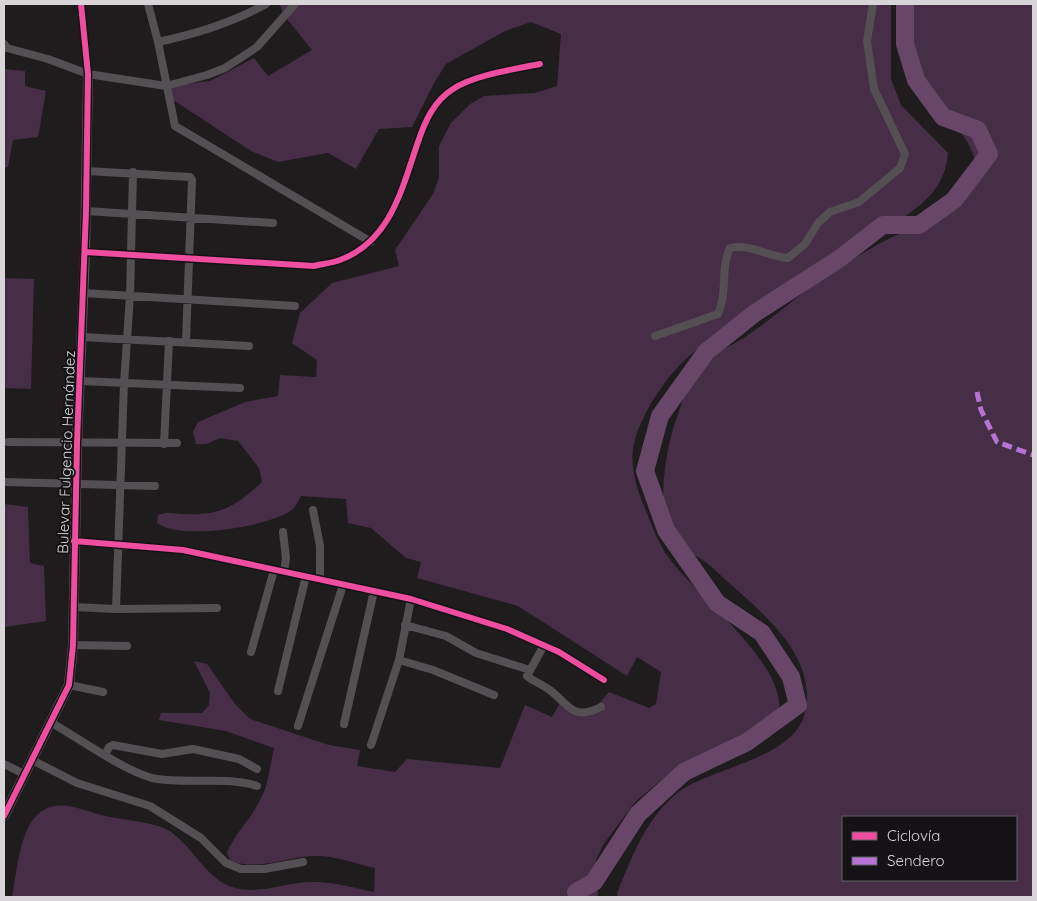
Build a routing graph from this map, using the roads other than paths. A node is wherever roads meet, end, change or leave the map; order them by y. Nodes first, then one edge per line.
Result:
1 (82, 4) edge
2 (148, 4) edge
3 (266, 4) edge
4 (295, 4) edge
5 (873, 4) edge
6 (158, 42) junction
7 (4, 44) edge
8 (540, 64) dead end
9 (88, 74) junction
10 (166, 86) junction
11 (87, 171) junction
12 (133, 172) junction
13 (86, 210) junction
14 (132, 213) junction
15 (191, 217) junction
16 (273, 223) dead end
17 (371, 242) junction
18 (85, 252) junction
19 (131, 254) junction
20 (190, 258) junction
21 (83, 293) junction
22 (130, 296) junction
23 (188, 299) junction
24 (295, 306) dead end
25 (82, 336) junction
26 (655, 336) dead end
27 (128, 339) junction
28 (169, 341) junction
29 (186, 341) junction
30 (249, 346) dead end
31 (81, 381) junction
32 (124, 383) junction
33 (168, 385) junction
34 (240, 388) dead end
35 (8, 442) dead end
36 (77, 443) junction
37 (123, 444) junction
38 (164, 444) junction
39 (177, 444) dead end
40 (4, 482) edge
41 (76, 484) junction
42 (122, 485) junction
43 (155, 486) dead end
44 (313, 510) dead end
45 (283, 532) dead end
46 (74, 541) junction
47 (120, 544) junction
48 (274, 570) junction
49 (284, 572) junction
50 (306, 576) junction
51 (320, 578) junction
52 (343, 584) junction
53 (374, 591) junction
54 (411, 599) junction
55 (74, 607) junction
56 (217, 608) dead end
57 (116, 609) junction
58 (405, 625) junction
59 (73, 645) junction
60 (544, 645) junction
61 (127, 646) dead end
62 (251, 652) dead end
63 (399, 660) junction
64 (530, 670) junction
65 (604, 680) dead end
66 (69, 685) junction
67 (278, 690) dead end
68 (103, 692) dead end
69 (494, 695) dead end
70 (601, 707) dead end
71 (52, 723) junction
72 (344, 724) dead end
73 (298, 726) dead end
74 (371, 745) dead end
75 (105, 755) junction
76 (32, 760) junction
77 (4, 764) edge
78 (257, 769) dead end
79 (24, 774) junction
80 (257, 786) dead end
81 (5, 812) edge
82 (303, 862) dead end

1 - 9 street
2 - 6 street
3 - 6 street
4 - 10 street
5 - 26 street
6 - 10 street
7 - 9 street
8 - 17 street
9 - 10 street
9 - 11 street, Bulevar Fulgencio Hernández
10 - 17 street
11 - 12 street
11 - 13 street, Bulevar Fulgencio Hernández
12 - 14 street
12 - 15 street
13 - 14 street
13 - 18 street, Bulevar Fulgencio Hernández
14 - 15 street
14 - 19 street
15 - 16 street
15 - 20 street
17 - 20 street
18 - 19 street
18 - 21 street, Bulevar Fulgencio Hernández
19 - 20 street
19 - 22 street
20 - 23 street
21 - 22 street
21 - 25 street, Bulevar Fulgencio Hernández
22 - 23 street
22 - 27 street
23 - 24 street
23 - 29 street
25 - 27 street
25 - 31 street, Bulevar Fulgencio Hernández
27 - 28 street
27 - 32 street
28 - 29 street
28 - 33 street
29 - 30 street
31 - 32 street
31 - 36 street, Bulevar Fulgencio Hernández
32 - 33 street
32 - 37 street
33 - 34 street
33 - 38 street
35 - 36 street
36 - 37 street
36 - 41 street, Bulevar Fulgencio Hernández
37 - 38 street
37 - 42 street
38 - 39 street
40 - 41 street
41 - 42 street
41 - 46 street, Bulevar Fulgencio Hernández
42 - 43 street
42 - 47 street
44 - 51 street
45 - 49 street
46 - 47 street
46 - 55 street, Bulevar Fulgencio Hernández
47 - 48 street
47 - 57 street
48 - 49 street
48 - 62 street
49 - 50 street
50 - 51 street
50 - 67 street
51 - 52 street
52 - 53 street
52 - 73 street
53 - 54 street
53 - 72 street
54 - 58 street
54 - 60 street
55 - 57 street
55 - 59 street, Bulevar Fulgencio Hernández
56 - 57 street
58 - 63 street
58 - 64 street
59 - 61 street
59 - 66 street, Bulevar Fulgencio Hernández
60 - 64 street
60 - 65 street
63 - 69 street
63 - 74 street
64 - 70 street
66 - 68 street
66 - 71 street, Bulevar Fulgencio Hernández
71 - 75 street
71 - 76 street, Bulevar Fulgencio Hernández
75 - 78 street
75 - 80 street
76 - 79 street, Bulevar Fulgencio Hernández
76 - 82 street
77 - 79 street
79 - 81 street, Bulevar Fulgencio Hernández

